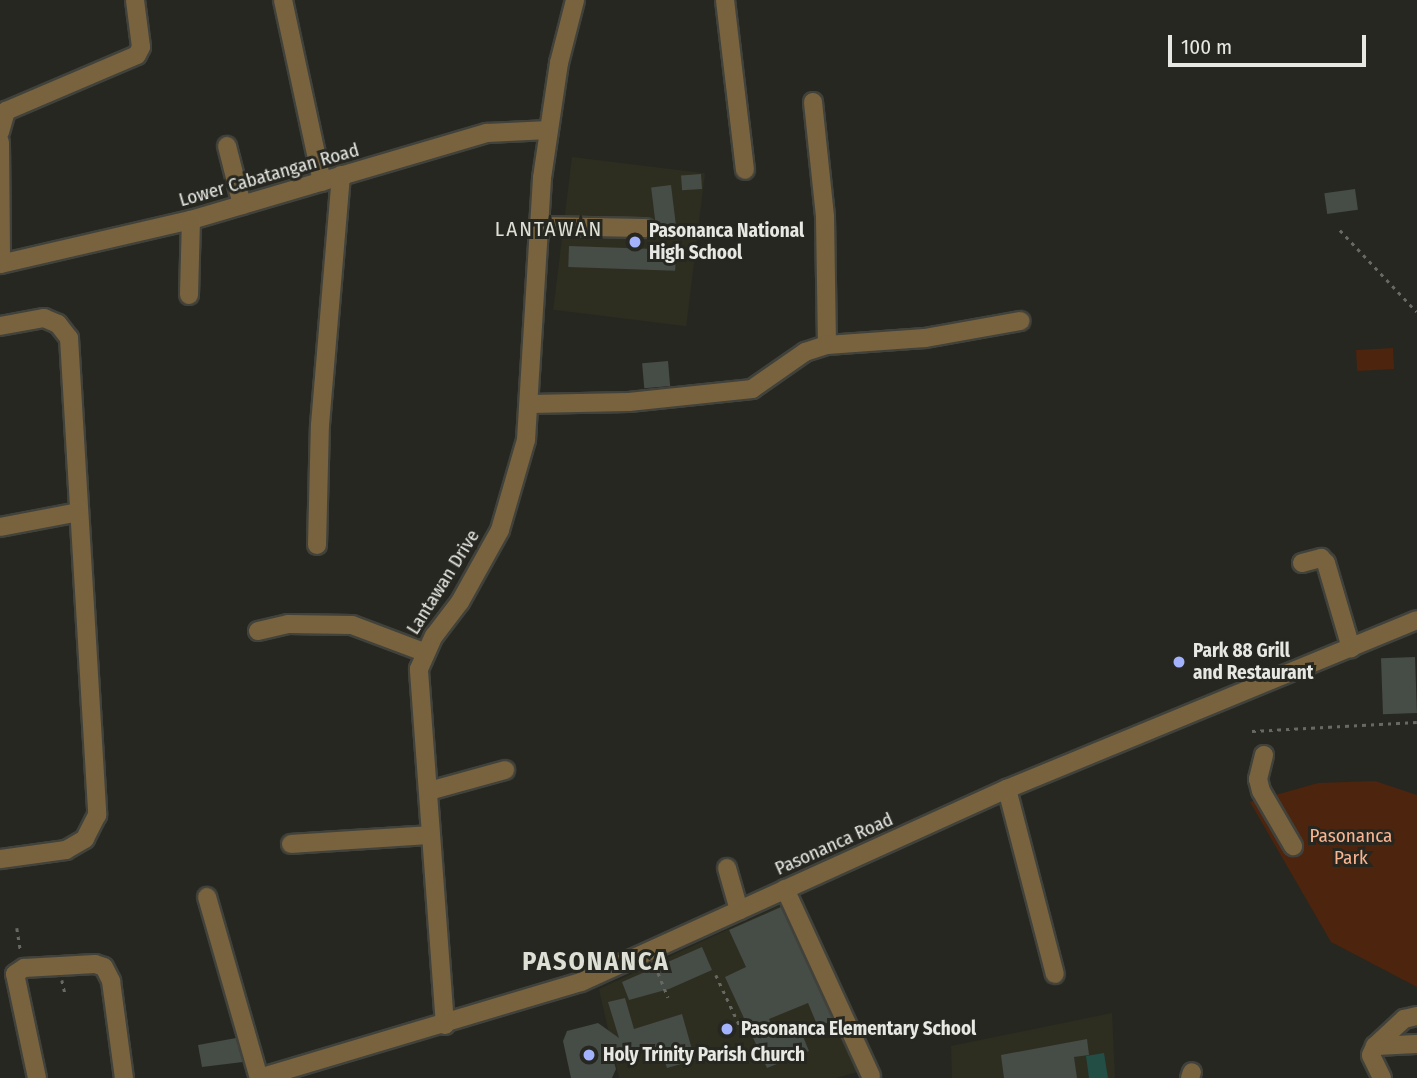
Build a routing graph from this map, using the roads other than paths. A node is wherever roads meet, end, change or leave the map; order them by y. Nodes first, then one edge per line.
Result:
1 (135, 0) edge
2 (283, 0) edge
3 (575, 0) edge
4 (725, 0) edge
5 (813, 102) dead end
6 (549, 130) junction
7 (0, 132) edge
8 (0, 142) edge
9 (227, 145) dead end
10 (745, 170) dead end
11 (341, 175) junction
12 (322, 182) junction
13 (242, 205) junction
14 (191, 220) junction
15 (538, 226) junction
16 (646, 228) dead end
17 (0, 264) edge
18 (190, 295) dead end
19 (1020, 321) dead end
20 (0, 326) edge
21 (827, 345) junction
22 (530, 404) junction
23 (79, 512) junction
24 (0, 527) edge
25 (317, 545) dead end
26 (1302, 563) dead end
27 (1417, 620) edge
28 (258, 631) dead end
29 (1351, 648) junction
30 (424, 652) junction
31 (1264, 755) dead end
32 (505, 770) dead end
33 (1007, 789) junction
34 (429, 791) junction
35 (431, 835) junction
36 (291, 844) dead end
37 (1293, 845) dead end
38 (0, 859) edge
39 (727, 868) dead end
40 (785, 889) junction
41 (207, 897) dead end
42 (739, 910) junction
43 (1055, 974) dead end
44 (1417, 1016) edge
45 (445, 1025) junction
46 (1417, 1044) edge
47 (1375, 1046) junction
48 (871, 1076) dead end
49 (37, 1078) edge
50 (124, 1078) edge
51 (259, 1078) edge
52 (1382, 1078) edge

1 - 7 street
2 - 12 street
3 - 6 street, Lantawan Drive
4 - 10 street
5 - 21 street
6 - 11 street, Lower Cabatangan Road
6 - 15 street, Lantawan Drive
8 - 17 street
9 - 13 street
11 - 12 street, Lower Cabatangan Road
11 - 25 street
12 - 13 street, Lower Cabatangan Road
13 - 14 street, Lower Cabatangan Road
14 - 17 street, Lower Cabatangan Road
14 - 18 street
15 - 16 street
15 - 22 street, Lantawan Drive
19 - 21 street
20 - 23 street
21 - 22 street
22 - 30 street, Lantawan Drive
23 - 24 street
23 - 38 street
26 - 29 street
27 - 29 street, Pasonanca Road
28 - 30 street
29 - 33 street, Pasonanca Road
30 - 34 street, Lantawan Drive
31 - 37 street
32 - 34 street
33 - 40 street, Pasonanca Road
33 - 43 street
34 - 35 street, Lantawan Drive
35 - 36 street
35 - 45 street, Lantawan Drive
39 - 42 street
40 - 42 street, Pasonanca Road
40 - 48 street
41 - 51 street
42 - 45 street, Pasonanca Road
44 - 47 street
45 - 51 street, Pasonanca Road
46 - 47 street
47 - 52 street
49 - 50 street

